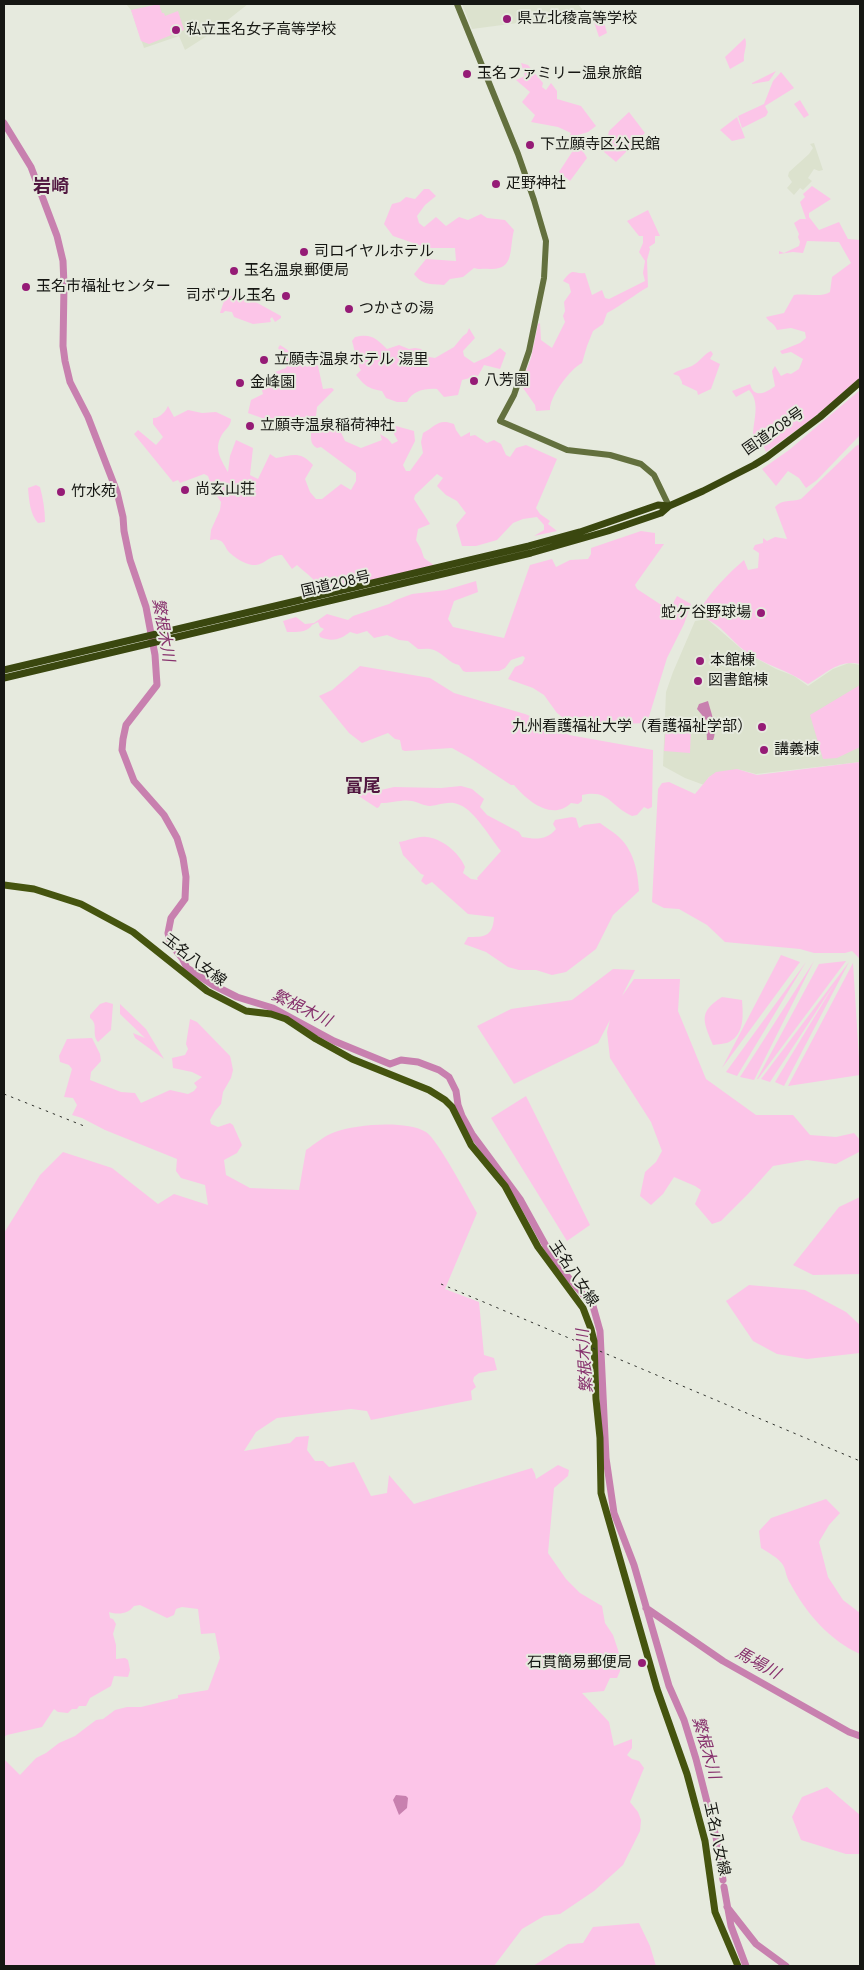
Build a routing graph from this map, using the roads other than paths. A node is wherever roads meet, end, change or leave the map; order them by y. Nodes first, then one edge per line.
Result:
1 (457, 4) edge
2 (860, 382) edge
3 (670, 506) junction
4 (137, 642) junction
5 (4, 670) edge
6 (4, 678) edge
7 (4, 885) edge
8 (738, 1966) edge

1 - 3 main road
2 - 3 highway, 国道208号
3 - 4 highway, 国道208号
4 - 5 highway, 国道208号
4 - 6 highway, 国道208号
7 - 8 main road, 玉名八女線

